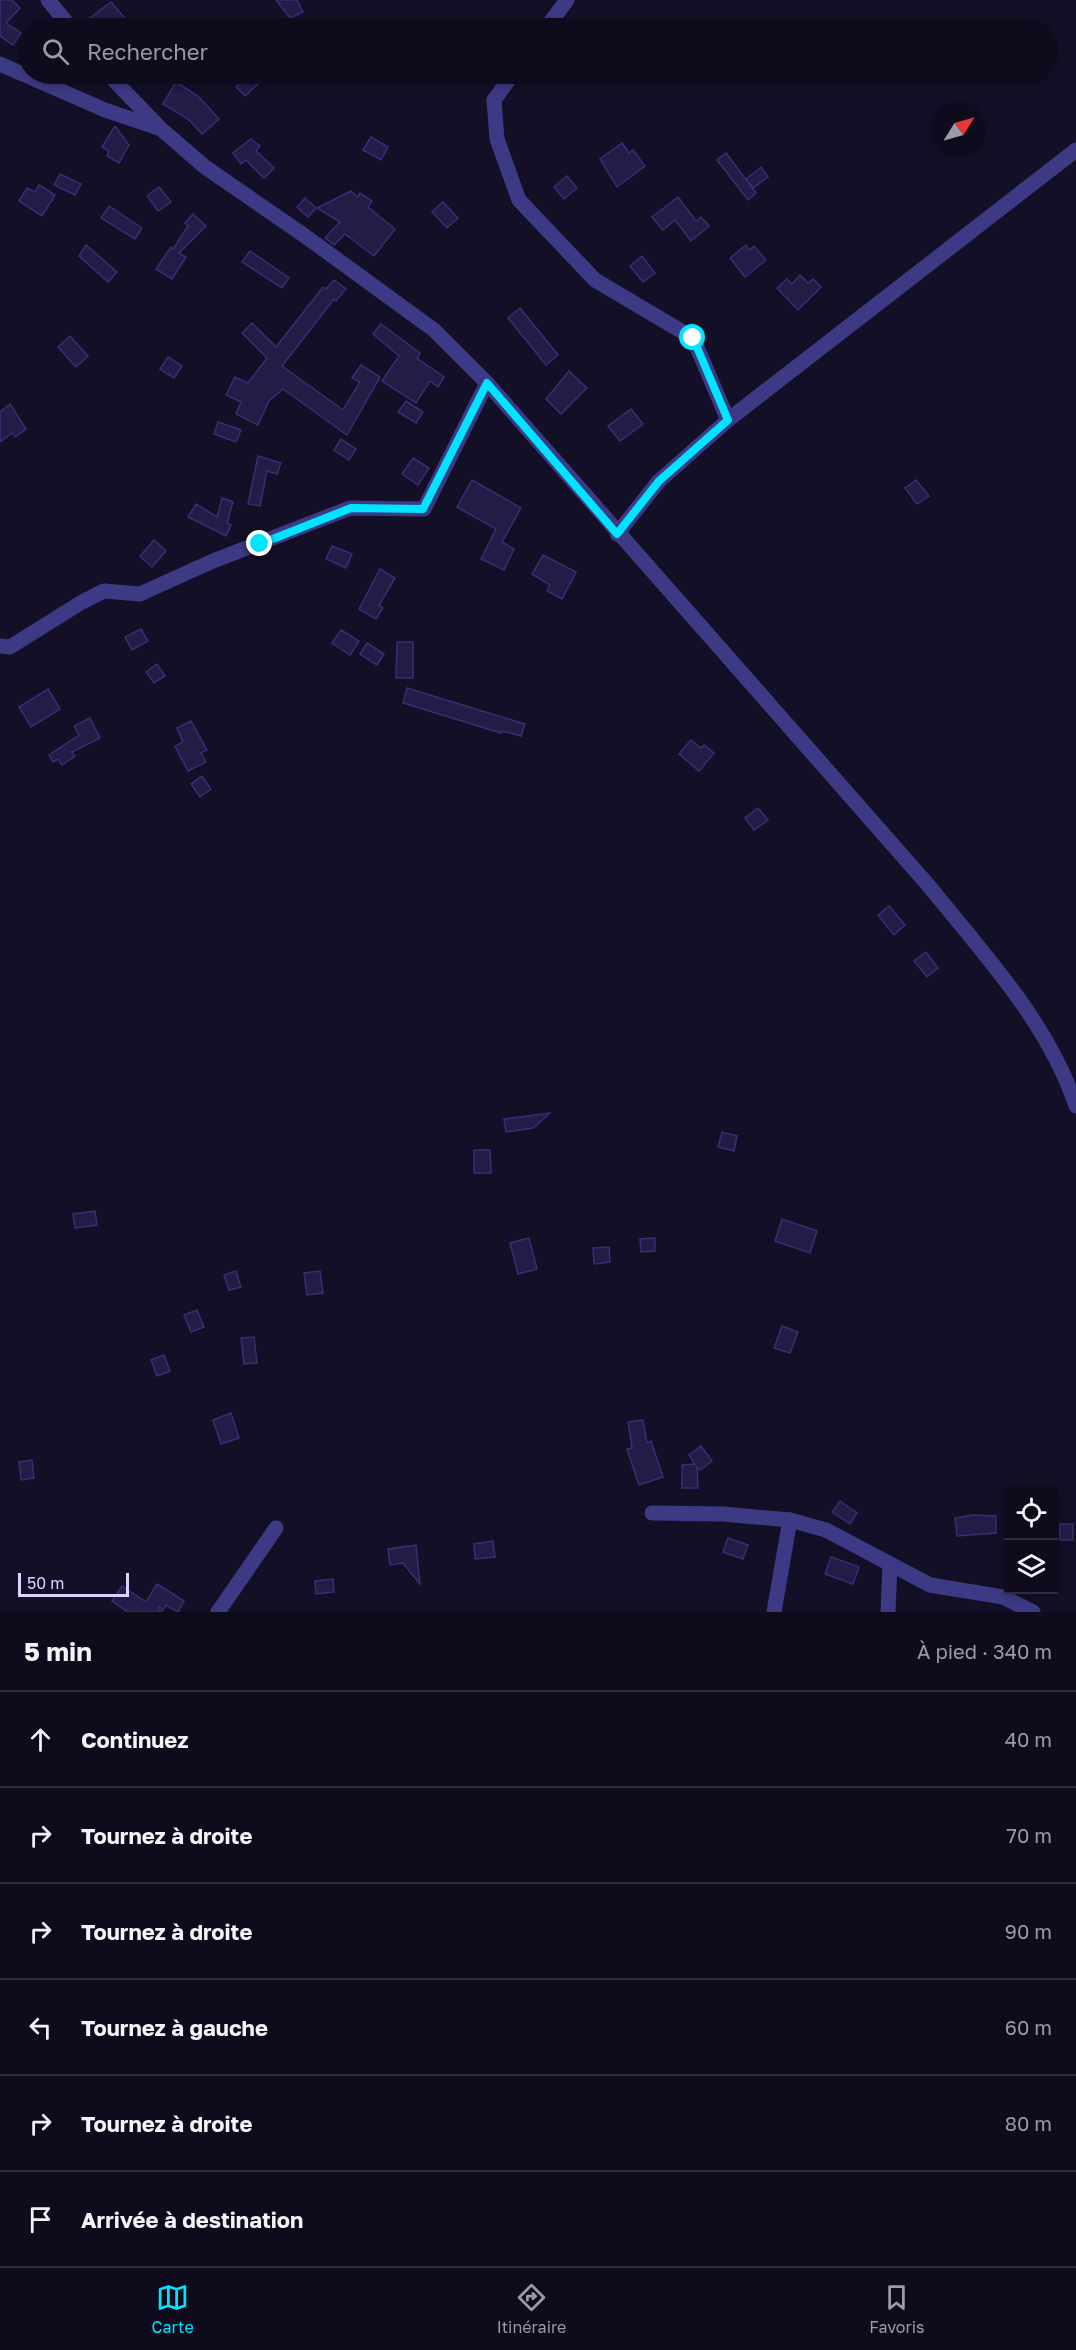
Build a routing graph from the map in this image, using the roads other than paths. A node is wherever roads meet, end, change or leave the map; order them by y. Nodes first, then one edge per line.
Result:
1 (48, 0) edge
2 (567, 0) edge
3 (63, 18) edge
4 (554, 18) edge
5 (0, 64) edge
6 (18, 72) edge
7 (46, 84) edge
8 (118, 84) edge
9 (506, 84) edge
10 (161, 129) junction
11 (1076, 150) edge
12 (487, 383) junction
13 (728, 420) junction
14 (617, 534) junction
15 (0, 646) edge
16 (1076, 1106) edge
17 (652, 1513) dead end
18 (790, 1520) junction
19 (276, 1528) dead end
20 (890, 1564) junction
21 (218, 1612) edge
22 (774, 1612) edge
23 (888, 1612) edge
24 (1033, 1612) edge

1 - 3 street
2 - 4 street
5 - 6 street
7 - 10 street
8 - 10 street
9 - 13 street
10 - 12 street
11 - 13 street
12 - 14 street
12 - 15 street
13 - 14 street
14 - 16 street
17 - 18 street
18 - 20 street
18 - 22 street
19 - 21 street
20 - 23 street
20 - 24 street

